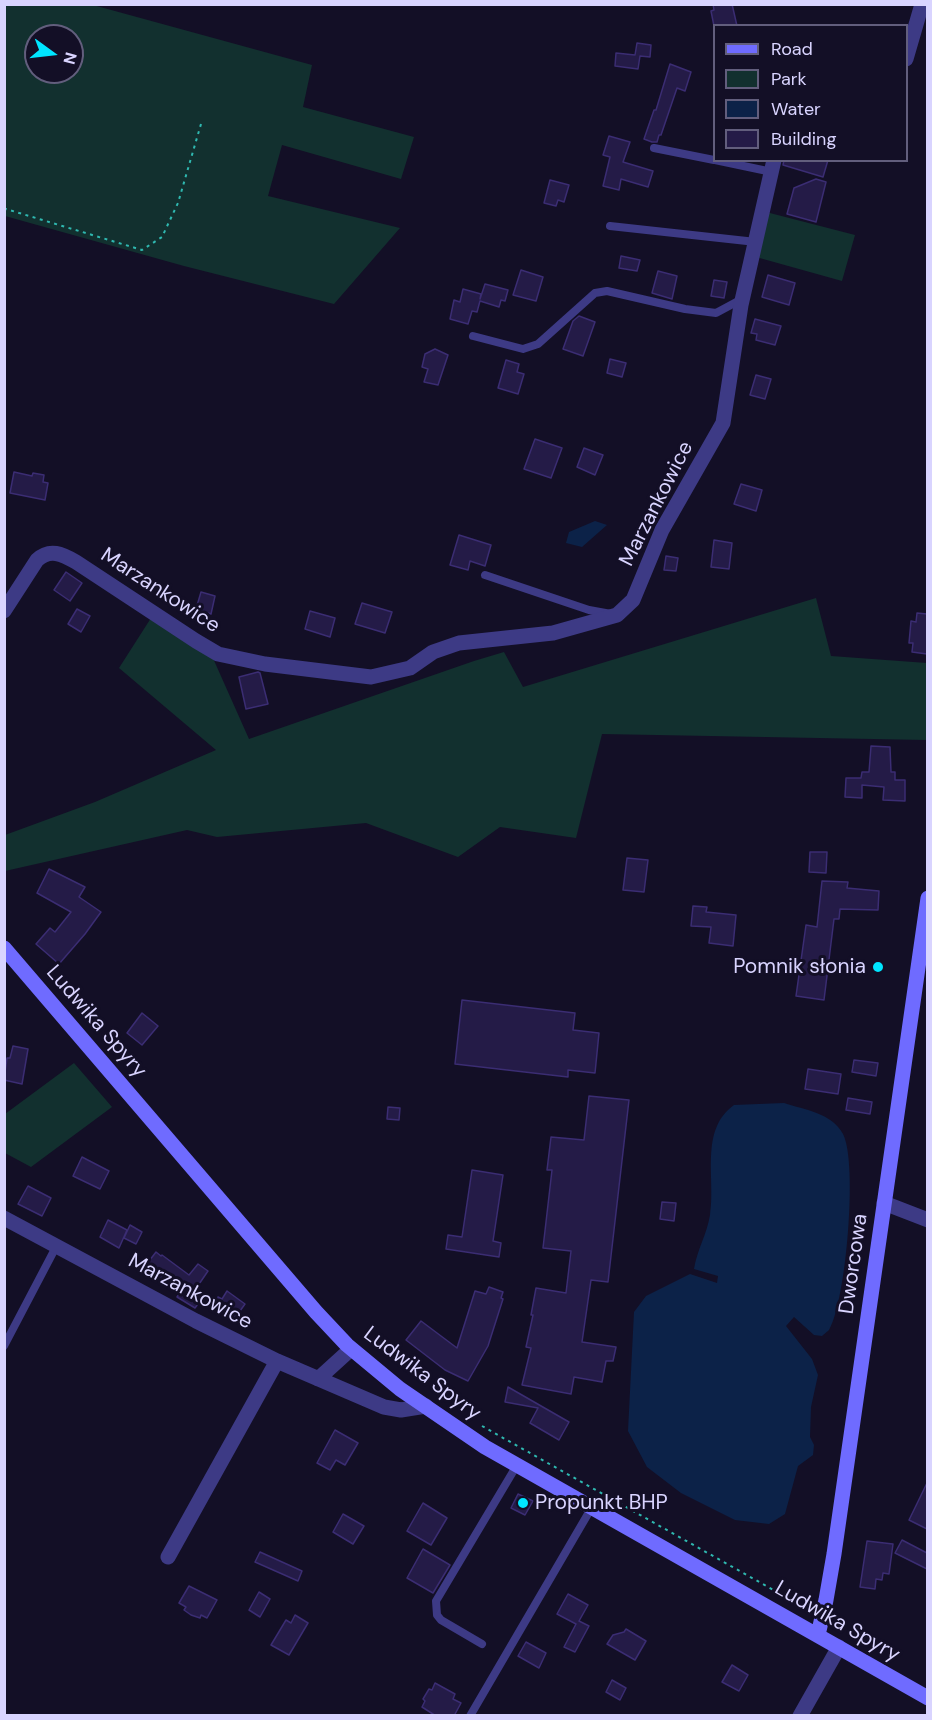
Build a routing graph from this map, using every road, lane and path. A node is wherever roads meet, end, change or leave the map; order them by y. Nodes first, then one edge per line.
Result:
1 (922, 4) edge
2 (908, 52) edge
3 (201, 124) dead end
4 (654, 148) dead end
5 (713, 160) edge
6 (734, 162) edge
7 (773, 166) edge
8 (5, 209) edge
9 (610, 226) dead end
10 (756, 243) junction
11 (742, 298) junction
12 (473, 336) dead end
13 (485, 575) dead end
14 (4, 611) edge
15 (617, 615) junction
16 (927, 898) edge
17 (4, 948) edge
18 (884, 1203) junction
19 (4, 1218) edge
20 (927, 1220) edge
21 (57, 1245) junction
22 (4, 1346) edge
23 (351, 1349) junction
24 (278, 1361) junction
25 (318, 1378) junction
26 (426, 1406) junction
27 (480, 1424) dead end
28 (517, 1465) junction
29 (592, 1507) junction
30 (168, 1557) dead end
31 (809, 1610) dead end
32 (818, 1635) junction
33 (482, 1644) dead end
34 (838, 1647) junction
35 (927, 1698) edge
36 (470, 1716) edge
37 (800, 1716) edge

1 - 2 street
3 - 8 path
4 - 5 lane
6 - 7 lane
7 - 10 street, Marzankowice
9 - 10 lane
10 - 11 street, Marzankowice
11 - 12 lane
11 - 15 street, Marzankowice
13 - 15 lane
14 - 15 street, Marzankowice
16 - 18 main road, Dworcowa
17 - 23 main road, Ludwika Spyry
18 - 20 street
18 - 32 main road, Dworcowa
19 - 21 street, Marzankowice
21 - 22 lane
21 - 24 street, Marzankowice
23 - 25 street
23 - 26 main road, Ludwika Spyry
24 - 25 street, Marzankowice
24 - 30 street
25 - 26 street, Marzankowice
26 - 28 main road, Ludwika Spyry
27 - 31 path
28 - 29 main road, Ludwika Spyry
28 - 33 lane
29 - 32 main road, Ludwika Spyry
29 - 36 lane
32 - 34 main road, Ludwika Spyry
34 - 35 main road, Ludwika Spyry
34 - 37 street

